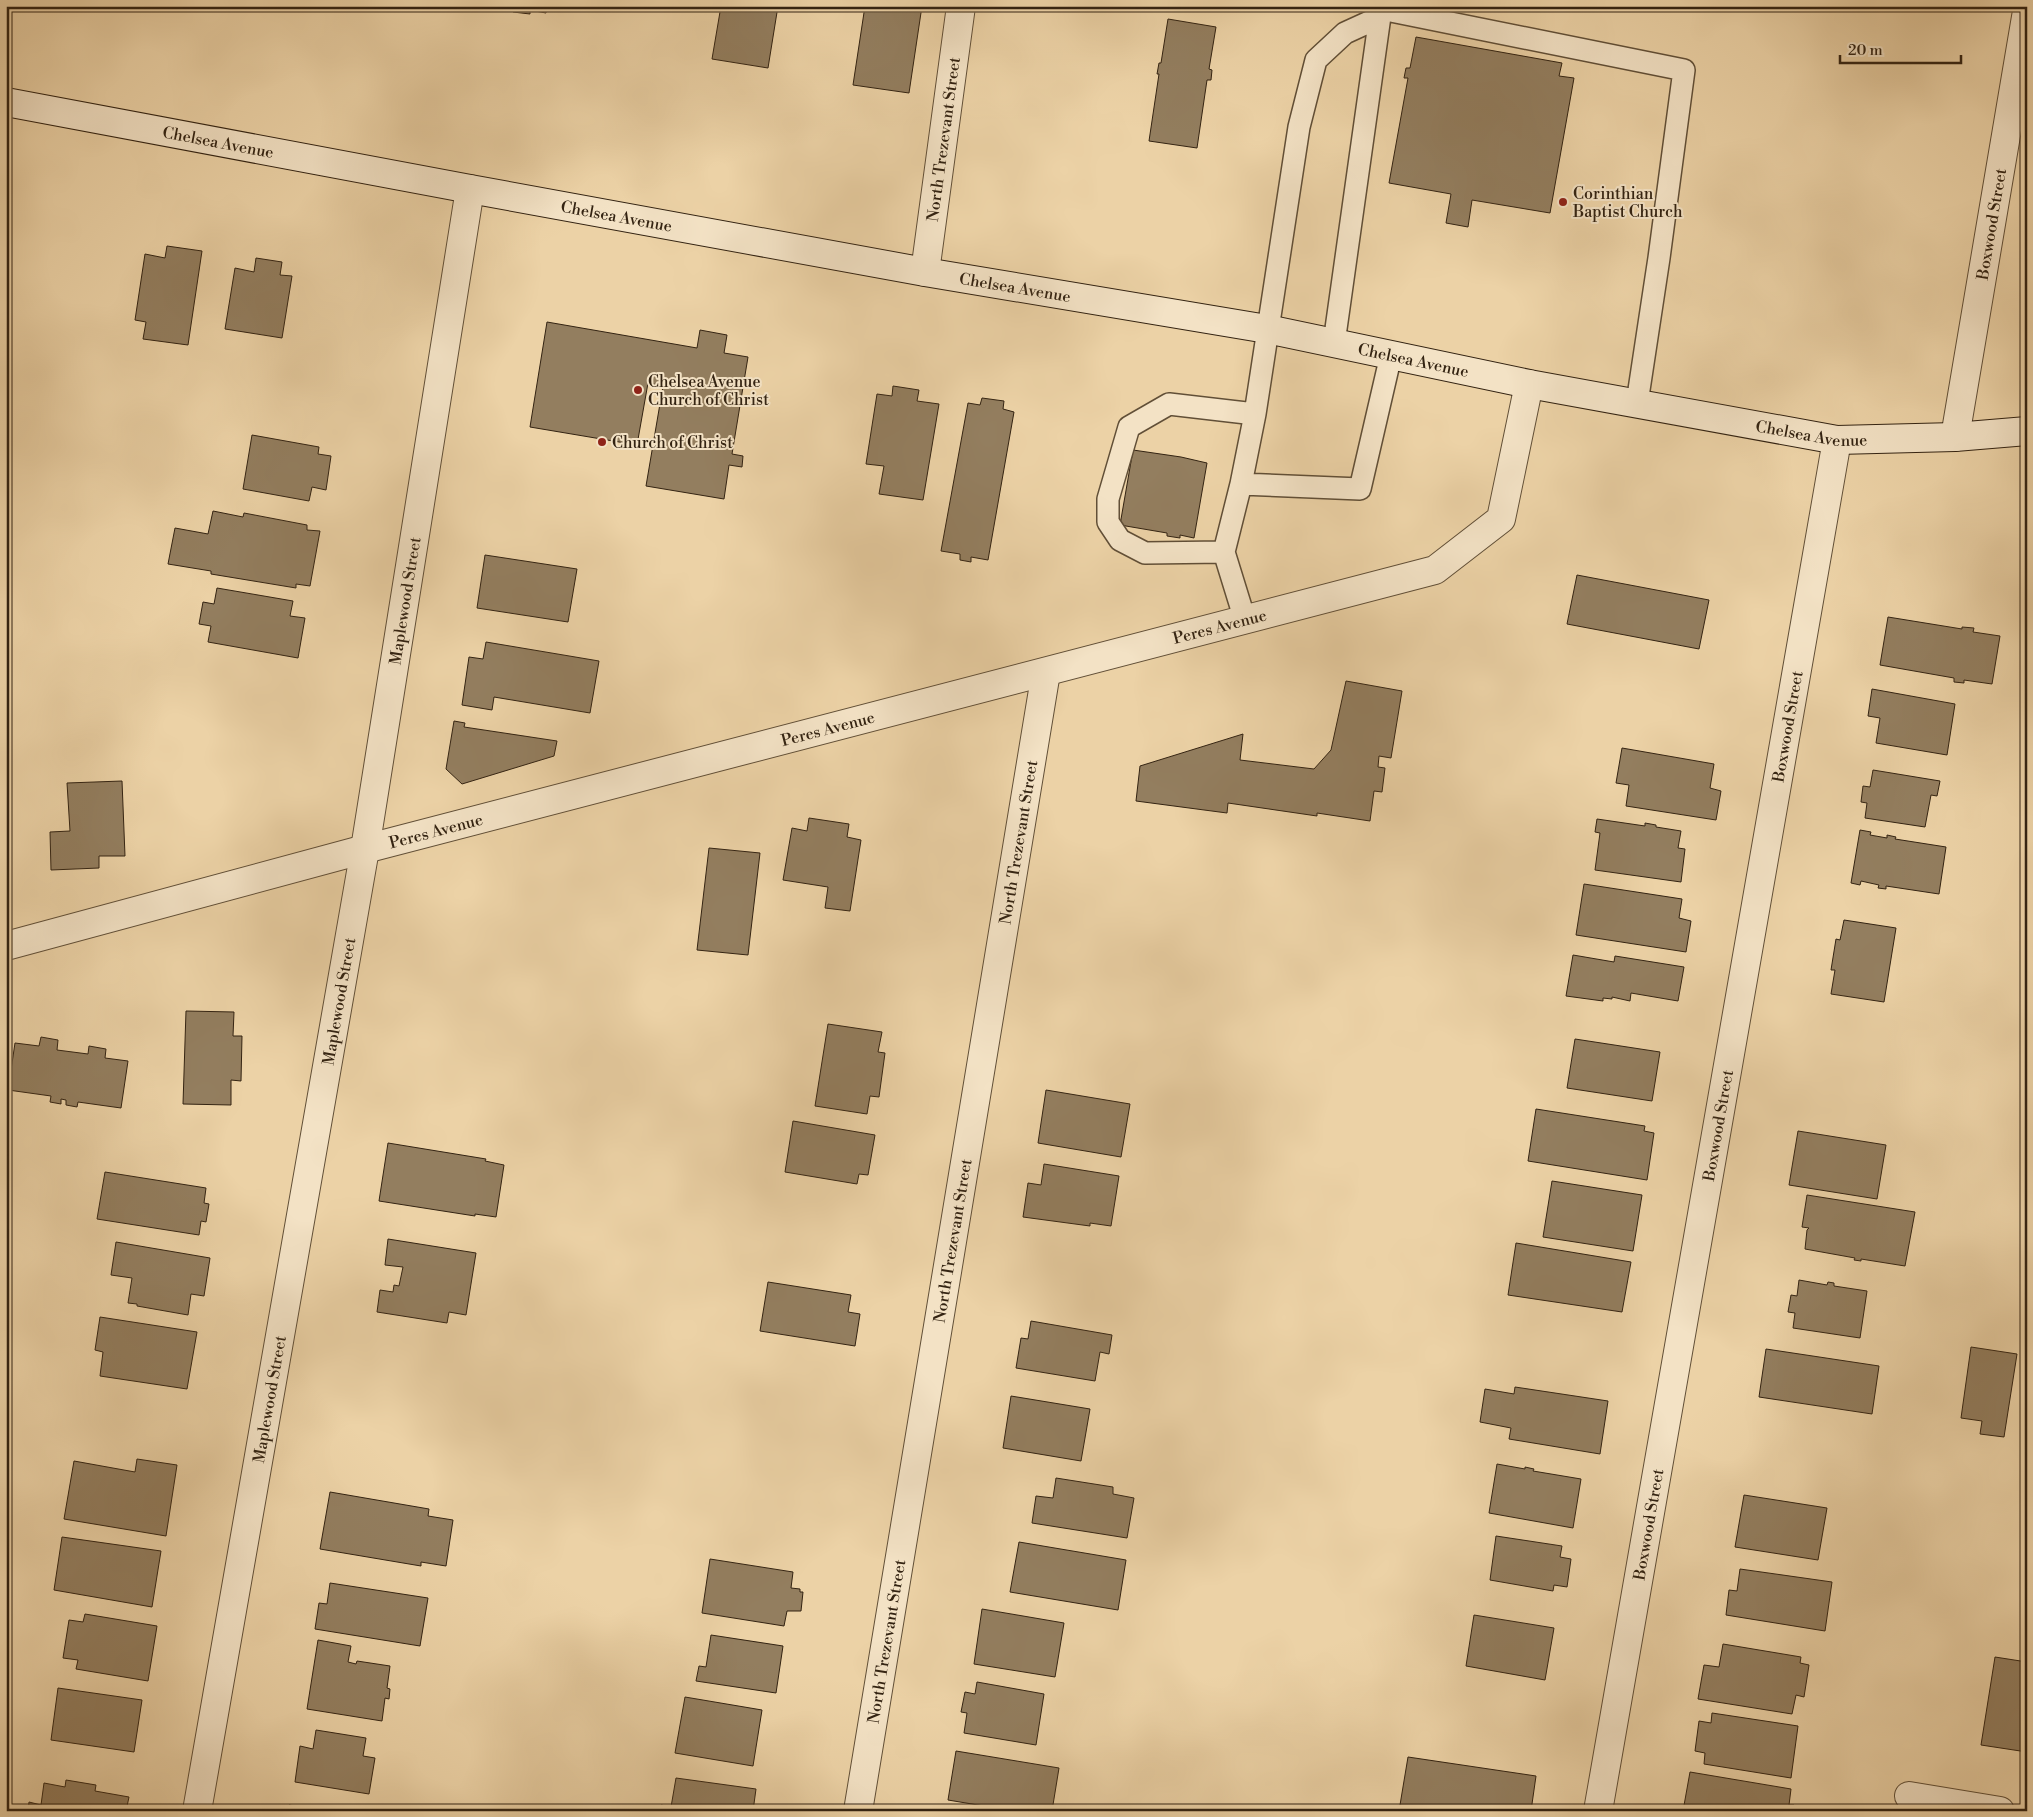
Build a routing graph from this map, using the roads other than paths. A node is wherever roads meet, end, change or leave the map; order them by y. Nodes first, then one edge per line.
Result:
1 (961, 6) edge
2 (2027, 11) edge
3 (1380, 17) junction
4 (6, 102) edge
5 (470, 189) junction
6 (924, 272) junction
7 (1267, 329) junction
8 (1334, 343) junction
9 (1390, 355) junction
10 (1529, 384) junction
11 (1637, 403) junction
12 (1256, 414) junction
13 (2027, 430) edge
14 (1955, 437) junction
15 (1837, 440) junction
16 (1241, 484) junction
17 (1224, 552) junction
18 (1245, 620) junction
19 (1046, 672) junction
20 (365, 849) junction
21 (6, 946) edge
22 (1909, 1796) dead end
23 (198, 1811) edge
24 (858, 1811) edge
25 (1598, 1811) edge
26 (2000, 1811) edge

1 - 6 street, North Trezevant Street
2 - 14 street, Boxwood Street
3 - 7 lane
3 - 8 lane
3 - 11 lane
4 - 5 street, Chelsea Avenue
5 - 6 street, Chelsea Avenue
5 - 20 street, Maplewood Street
6 - 7 street, Chelsea Avenue
7 - 8 street, Chelsea Avenue
7 - 12 lane
8 - 9 street, Chelsea Avenue
9 - 10 street, Chelsea Avenue
9 - 16 lane
10 - 11 street, Chelsea Avenue
10 - 18 street, Peres Avenue
11 - 15 street, Chelsea Avenue
12 - 16 lane
12 - 17 lane
13 - 14 street, Chelsea Avenue
14 - 15 street, Chelsea Avenue
15 - 25 street, Boxwood Street
16 - 17 lane
17 - 18 lane
18 - 19 street, Peres Avenue
19 - 20 street, Peres Avenue
19 - 24 street, North Trezevant Street
20 - 21 street, Peres Avenue
20 - 23 street, Maplewood Street
22 - 26 street

